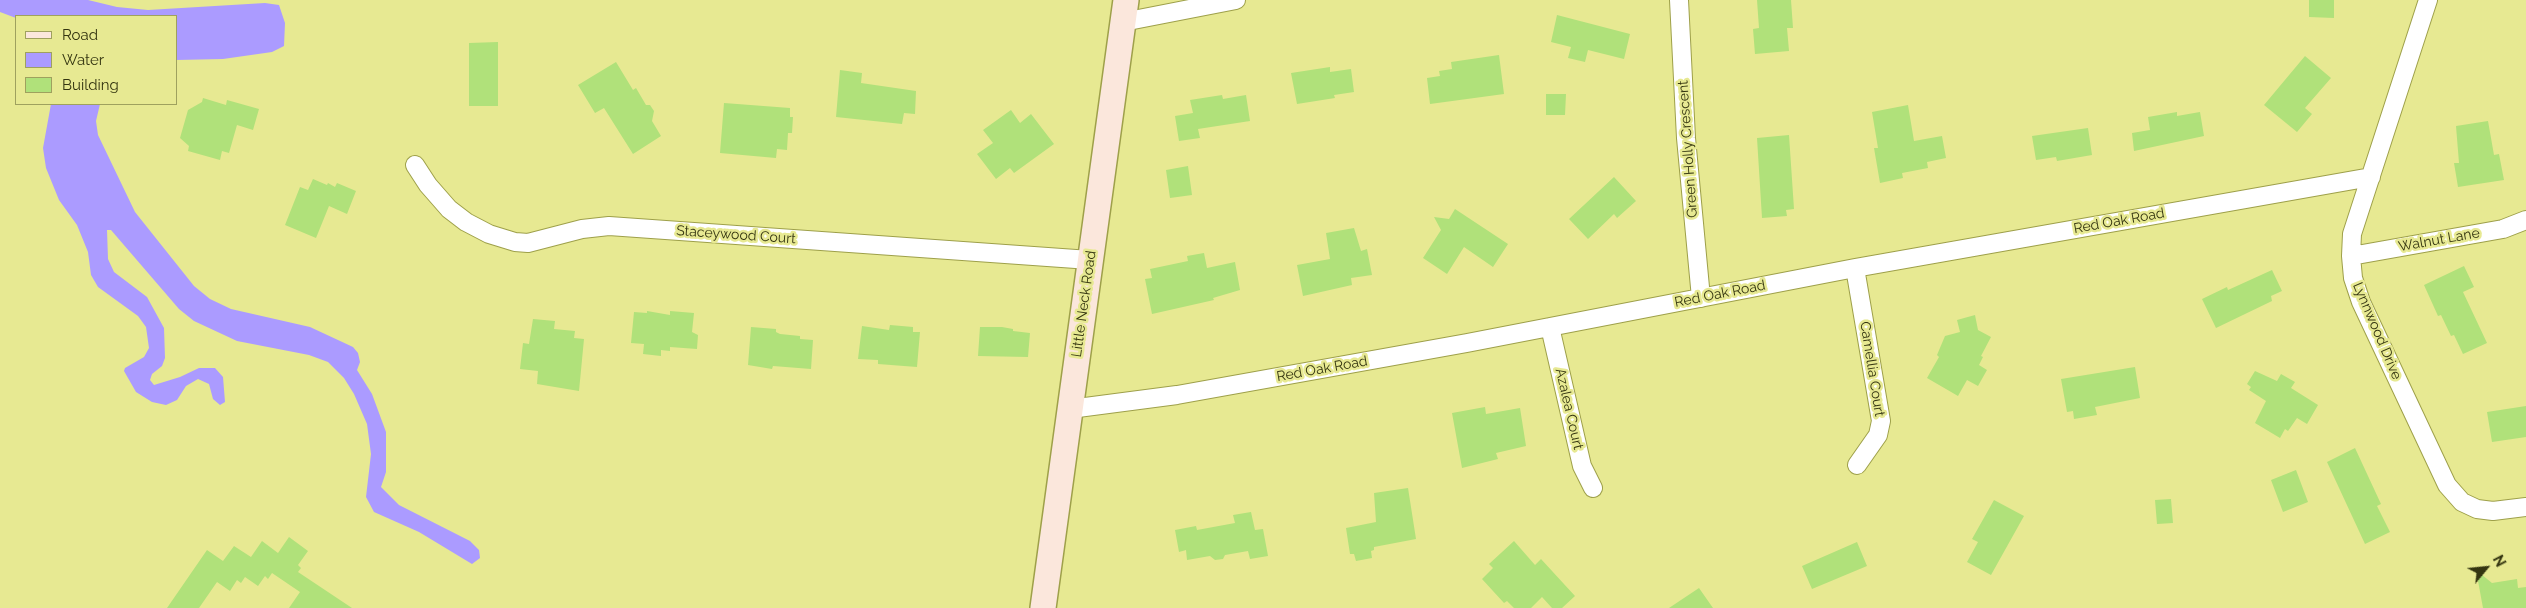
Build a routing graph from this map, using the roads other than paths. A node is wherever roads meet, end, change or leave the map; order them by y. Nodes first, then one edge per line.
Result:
1 (1236, 0) edge
2 (1679, 0) edge
3 (2428, 0) edge
4 (1125, 11) edge
5 (415, 164) dead end
6 (2371, 177) junction
7 (2526, 220) edge
8 (2351, 256) junction
9 (1090, 260) junction
10 (1855, 268) junction
11 (1701, 298) junction
12 (1550, 327) junction
13 (1070, 409) junction
14 (1857, 465) dead end
15 (1593, 488) dead end
16 (2526, 507) edge
17 (1042, 608) edge

1 - 4 street
2 - 11 street, Green Holly Crescent
3 - 6 street, Lynnwood Drive
4 - 9 street, Little Neck Road
5 - 9 street, Staceywood Court
6 - 8 street, Lynnwood Drive
6 - 10 street, Red Oak Road
7 - 8 street, Walnut Lane
8 - 16 street, Lynnwood Drive
9 - 13 street, Little Neck Road
10 - 11 street, Red Oak Road
10 - 14 street, Camellia Court
11 - 12 street, Red Oak Road
12 - 13 street, Red Oak Road
12 - 15 street, Azalea Court
13 - 17 street, Little Neck Road

